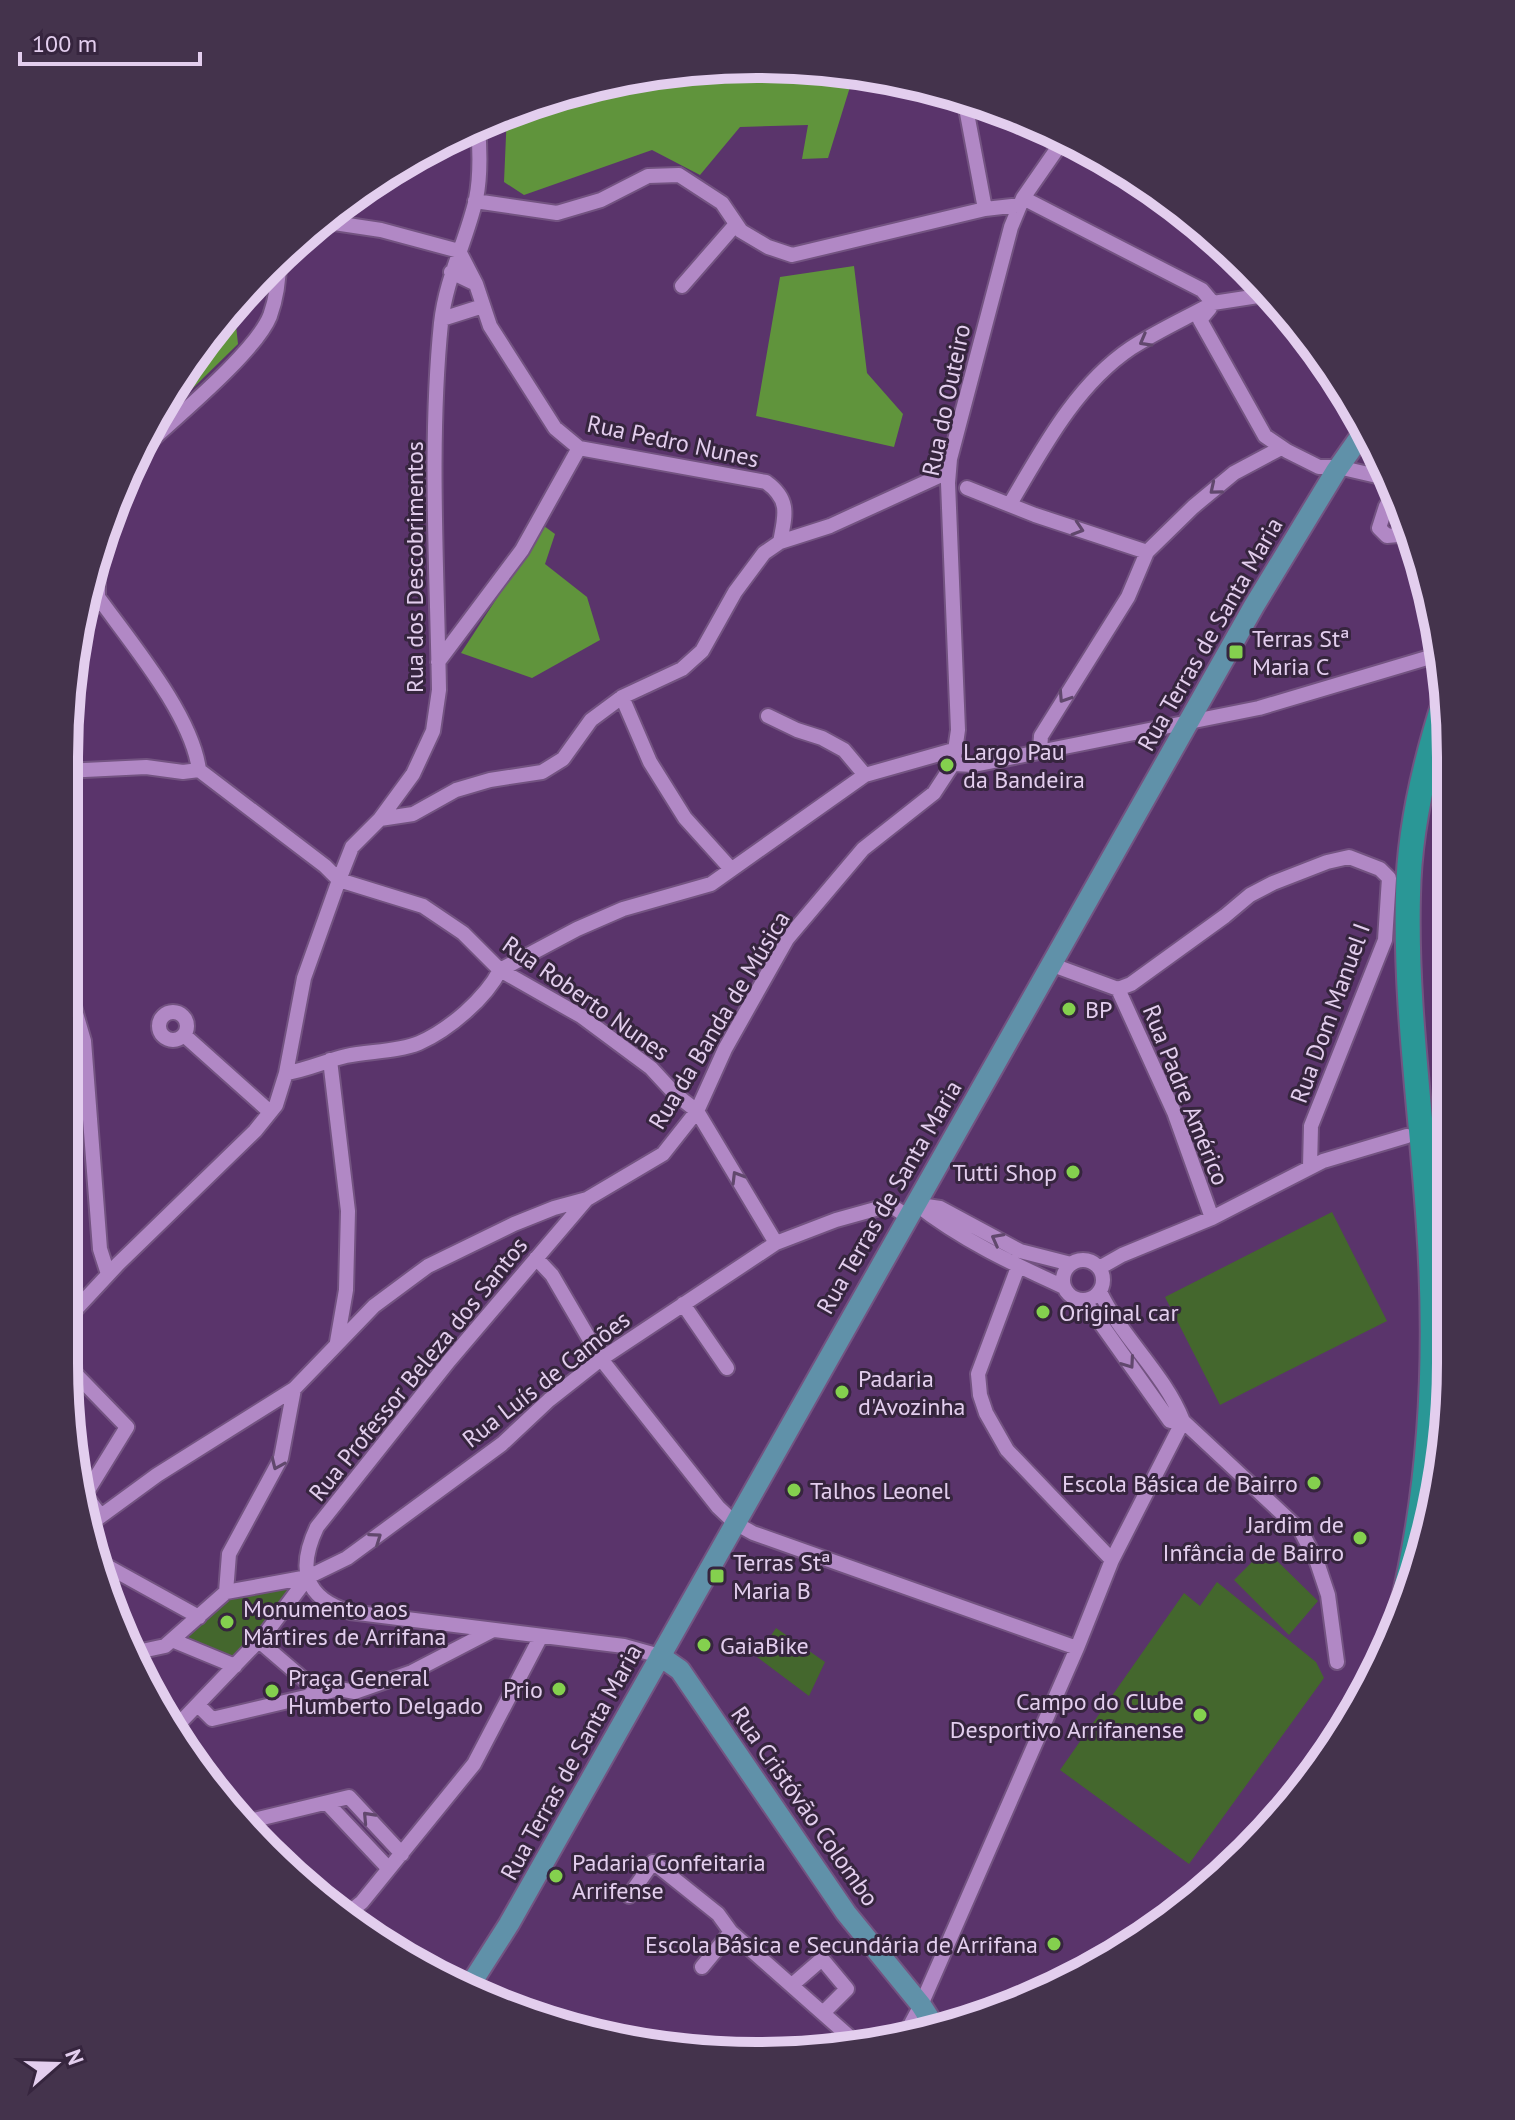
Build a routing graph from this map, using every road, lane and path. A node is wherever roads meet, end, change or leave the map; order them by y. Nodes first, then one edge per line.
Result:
1 (967, 111) edge
2 (479, 138) edge
3 (1057, 148) edge
4 (475, 201) junction
5 (1021, 201) junction
6 (985, 209) junction
7 (337, 223) edge
8 (736, 224) junction
9 (459, 251) junction
10 (451, 272) junction
11 (279, 275) edge
12 (476, 284) junction
13 (682, 286) dead end
14 (1256, 296) edge
15 (1213, 303) junction
16 (483, 306) junction
17 (442, 319) junction
18 (163, 429) edge
19 (1358, 440) edge
20 (579, 448) junction
21 (1281, 448) junction
22 (1338, 467) junction
23 (948, 472) junction
24 (1375, 476) edge
25 (967, 488) dead end
26 (1010, 504) junction
27 (1386, 506) dead end
28 (1399, 534) edge
29 (780, 542) junction
30 (1147, 552) junction
31 (98, 597) edge
32 (1429, 657) edge
33 (438, 662) junction
34 (622, 697) junction
35 (768, 716) dead end
36 (1189, 720) junction
37 (1156, 730) junction
38 (1436, 732) edge
39 (1178, 741) junction
40 (1040, 750) junction
41 (955, 757) junction
42 (918, 761) junction
43 (1437, 764) edge
44 (78, 770) edge
45 (199, 770) junction
46 (865, 775) junction
47 (945, 779) junction
48 (380, 819) junction
49 (731, 869) junction
50 (339, 880) junction
51 (1050, 964) junction
52 (500, 970) junction
53 (1118, 989) junction
54 (78, 1020) edge
55 (184, 1035) dead end
56 (330, 1060) junction
57 (286, 1073) junction
58 (697, 1111) junction
59 (270, 1112) junction
60 (1407, 1136) dead end
61 (1310, 1167) junction
62 (587, 1199) junction
63 (912, 1210) junction
64 (1437, 1215) edge
65 (1212, 1218) junction
66 (776, 1243) junction
67 (536, 1258) junction
68 (1071, 1264) junction
69 (1018, 1267) junction
70 (1099, 1268) junction
71 (108, 1274) junction
72 (1064, 1287) junction
73 (1100, 1292) junction
74 (1084, 1300) junction
75 (683, 1304) junction
76 (78, 1307) edge
77 (336, 1345) junction
78 (601, 1359) junction
79 (727, 1368) dead end
80 (78, 1377) edge
81 (294, 1389) junction
82 (1183, 1421) junction
83 (90, 1487) edge
84 (94, 1507) edge
85 (100, 1515) junction
86 (96, 1518) edge
87 (735, 1523) junction
88 (1414, 1539) edge
89 (1112, 1560) junction
90 (110, 1568) edge
91 (308, 1577) junction
92 (226, 1592) junction
93 (199, 1617) junction
94 (492, 1631) junction
95 (540, 1638) junction
96 (172, 1640) junction
97 (259, 1641) junction
98 (1077, 1648) junction
99 (143, 1651) edge
100 (660, 1656) junction
101 (1337, 1662) dead end
102 (235, 1666) junction
103 (335, 1690) junction
104 (201, 1708) dead end
105 (181, 1721) edge
106 (327, 1803) junction
107 (255, 1820) edge
108 (402, 1854) junction
109 (389, 1869) junction
110 (629, 1896) dead end
111 (354, 1909) edge
112 (731, 1932) junction
113 (702, 1967) dead end
114 (474, 1980) edge
115 (792, 1985) junction
116 (921, 2005) junction
117 (824, 2012) junction
118 (930, 2020) edge
119 (911, 2024) edge
120 (849, 2036) edge

1 - 6 street
2 - 4 street, Rua dos Descobrimentos
3 - 5 street, Rua do Outeiro
4 - 8 street
4 - 9 street, Rua dos Descobrimentos
5 - 6 street
5 - 15 street
5 - 23 street, Rua do Outeiro
6 - 8 street
7 - 9 street
8 - 13 street
9 - 10 street, Rua dos Descobrimentos
9 - 12 street, Rua Pedro Nunes
10 - 12 street
10 - 17 street, Rua dos Descobrimentos
11 - 18 street
12 - 16 street, Rua Pedro Nunes
14 - 15 street
15 - 21 street
15 -> 26 street
16 - 17 street
16 - 20 street, Rua Pedro Nunes
17 - 33 street, Rua dos Descobrimentos
19 - 22 main road, Rua Terras de Santa Maria
20 - 29 street, Rua Pedro Nunes
20 - 33 street
21 - 22 street
21 -> 30 street
22 - 24 street
22 - 36 main road, Rua Terras de Santa Maria
23 - 29 street
23 - 41 street, Rua do Outeiro
25 - 26 street
26 -> 30 street
27 - 28 street
29 - 34 street
30 -> 40 street
31 - 45 street
32 - 36 street
33 - 48 street, Rua dos Descobrimentos
34 - 48 street
34 - 49 street
35 - 46 street
36 - 37 street
36 - 39 main road, Rua Terras de Santa Maria
37 - 39 street
37 - 40 street
38 - 88 highway
39 - 51 main road, Rua Terras de Santa Maria
40 - 41 street
41 - 42 street
41 - 47 street
42 - 46 street
42 - 47 street
43 - 64 highway
44 - 45 street
45 - 50 street, Rua Roberto Nunes
46 - 49 street
47 - 58 street, Rua da Banda de Música
48 - 50 street, Rua dos Descobrimentos
49 - 52 street
50 - 52 street, Rua Roberto Nunes
50 - 57 street, Rua dos Descobrimentos
51 - 53 street
51 - 63 main road, Rua Terras de Santa Maria
52 - 56 street
52 - 58 street, Rua Roberto Nunes
53 - 61 street, Rua Dom Manuel I
53 - 65 street, Rua Padre Américo
54 - 71 street
55 - 59 street
56 - 57 street
56 - 77 street
57 - 59 street, Rua dos Descobrimentos
58 - 62 street, Rua da Banda de Música
66 -> 58 street, Rua Roberto Nunes
59 - 71 street, Rua dos Descobrimentos
60 - 61 street
61 - 65 street
62 - 67 street, Rua Professor Beleza dos Santos
62 - 77 street
63 - 66 street, Rua Luís de Camões
68 -> 63 street
63 - 69 street
63 - 87 main road, Rua Terras de Santa Maria
65 - 70 street
66 - 75 street, Rua Luís de Camões
67 - 78 street
67 - 91 street, Rua Professor Beleza dos Santos
68 - 70 street
68 - 72 street
69 - 72 street
69 - 89 street
70 - 73 street
71 - 76 street, Rua dos Descobrimentos
72 - 74 street
73 - 74 street
73 - 82 street
74 -> 82 street
75 - 78 street, Rua Luís de Camões
75 - 79 street
77 - 81 street
78 - 87 street
91 -> 78 street, Rua Luís de Camões
80 - 83 street
81 - 85 street
81 -> 92 street
82 - 89 street
82 - 101 street
84 - 85 street
85 - 86 street
87 - 98 street
87 - 100 main road, Rua Terras de Santa Maria
89 - 98 street
90 - 93 street
91 - 92 street
91 - 94 street
91 - 97 street
92 - 93 street
93 - 96 street
94 - 95 street
94 - 103 street
95 - 100 street
95 - 108 street
96 - 99 street
96 - 102 street
97 - 102 street
97 - 103 street
98 - 116 street
100 - 114 main road, Rua Terras de Santa Maria
100 - 116 main road, Rua Cristóvão Colombo
102 - 105 street
103 - 104 street
106 - 107 street
108 -> 106 street
106 - 109 street
108 - 109 street
109 - 111 street
110 - 112 street
112 - 113 street
112 - 115 street
115 - 117 street
115 - 117 street
116 - 118 main road, Rua Cristóvão Colombo
116 - 119 street
117 - 120 street

